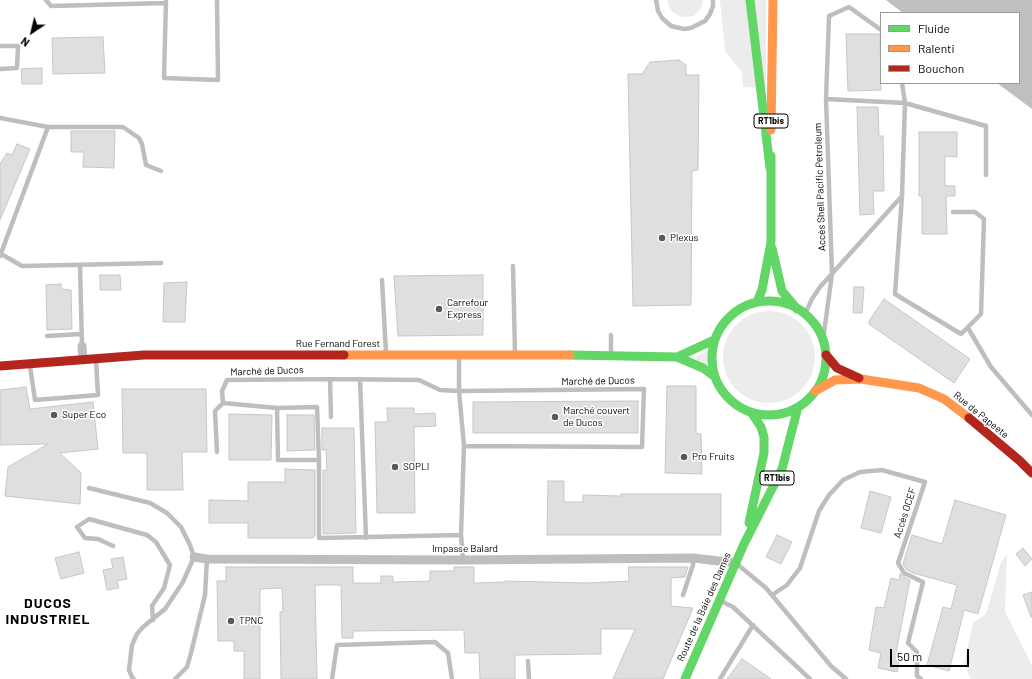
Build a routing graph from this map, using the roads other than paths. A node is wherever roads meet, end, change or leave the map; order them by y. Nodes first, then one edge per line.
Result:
1 (46, 0) edge
2 (217, 0) edge
3 (656, 0) edge
4 (714, 0) edge
5 (750, 0) edge
6 (773, 0) edge
7 (166, 1) edge
8 (880, 29) edge
9 (0, 46) edge
10 (0, 69) edge
11 (902, 84) edge
12 (826, 99) junction
13 (905, 103) junction
14 (0, 118) edge
15 (48, 127) junction
16 (770, 168) junction
17 (161, 171) dead end
18 (986, 175) dead end
19 (902, 196) junction
20 (953, 212) dead end
21 (771, 242) junction
22 (0, 255) edge
23 (161, 263) dead end
24 (80, 265) junction
25 (513, 266) dead end
26 (832, 274) junction
27 (382, 280) dead end
28 (757, 302) junction
29 (801, 312) junction
30 (968, 328) junction
31 (81, 334) junction
32 (611, 335) dead end
33 (46, 336) dead end
34 (714, 340) junction
35 (823, 340) junction
36 (82, 346) joint
37 (611, 354) junction
38 (386, 355) junction
39 (459, 355) junction
40 (515, 355) junction
41 (826, 355) junction
42 (677, 357) junction
43 (96, 358) junction
44 (83, 360) junction
45 (29, 364) junction
46 (0, 366) edge
47 (715, 377) junction
48 (861, 378) junction
49 (330, 379) junction
50 (360, 379) junction
51 (459, 391) junction
52 (815, 391) junction
53 (223, 403) junction
54 (798, 407) junction
55 (277, 408) junction
56 (751, 412) junction
57 (1032, 415) edge
58 (331, 417) dead end
59 (464, 446) junction
60 (217, 452) dead end
61 (319, 460) junction
62 (1032, 473) edge
63 (89, 488) dead end
64 (461, 535) junction
65 (366, 538) junction
66 (744, 544) junction
67 (113, 546) dead end
68 (194, 558) junction
69 (693, 558) junction
70 (208, 559) junction
71 (463, 560) junction
72 (736, 563) junction
73 (683, 595) dead end
74 (772, 595) junction
75 (720, 600) junction
76 (153, 620) junction
77 (753, 625) junction
78 (528, 661) dead end
79 (134, 679) edge
80 (175, 679) edge
81 (332, 679) edge
82 (452, 679) edge
83 (528, 679) edge
84 (685, 679) edge
85 (720, 679) edge
86 (810, 679) edge
87 (846, 679) edge
88 (921, 679) edge

1 - 7 lane
2 - 7 lane
3 - 4 lane
5 - 16 main road
6 - 16 main road, RT1bis
8 - 12 lane, Accès Shell Pacific Petroleum
9 - 10 lane
11 - 13 lane
12 - 13 lane
12 - 26 lane, Accès Shell Pacific Petroleum
13 - 18 lane
13 - 19 lane
14 - 15 lane
15 - 17 lane
15 - 22 lane
16 - 21 main road, RT1bis
19 - 26 lane
19 - 30 lane
20 - 30 lane
21 - 28 main road, RT1bis
21 - 29 main road, RT1bis
22 - 24 lane
23 - 24 lane
24 - 31 lane
25 - 40 lane
26 - 29 lane
26 - 35 lane, Accès Shell Pacific Petroleum
27 - 38 lane
28 - 29 main road
28 - 34 main road
29 - 35 main road
30 - 57 lane
31 - 33 lane
31 - 36 lane
32 - 37 lane
34 - 42 main road, Rue Fernand Forest
34 - 47 main road
35 - 41 main road
36 - 44 street
37 - 40 main road, Rue Fernand Forest
37 - 42 main road, Rue Fernand Forest
38 - 39 main road, Rue Fernand Forest
38 - 43 main road, Rue Fernand Forest
39 - 40 main road, Rue Fernand Forest
39 - 51 lane
41 - 48 main road, Rue de Papeete
41 - 52 main road
42 - 47 main road, Rue Fernand Forest
43 - 44 main road, Rue Fernand Forest
43 - 45 lane
44 - 45 main road, Rue Fernand Forest
45 - 46 main road, Rue Fernand Forest
47 - 56 main road
48 - 52 main road, Rue de Papeete
48 - 62 main road, Rue de Papeete
49 - 50 lane, Marché de Ducos
49 - 53 lane, Marché de Ducos
49 - 58 lane
50 - 51 lane, Marché de Ducos
50 - 65 lane
51 - 59 lane
51 - 59 lane, Marché de Ducos
52 - 54 main road
53 - 55 lane
53 - 60 lane, Marché de Ducos
54 - 56 main road
54 - 66 main road, Route de la Baie des Dames / RT1bis
55 - 61 lane
55 - 61 lane
56 - 66 main road, Route de la Baie des Dames / RT1bis
59 - 64 lane
61 - 65 lane
63 - 68 lane
64 - 65 lane
64 - 71 lane
66 - 72 main road, Route de la Baie des Dames / RT1bis
67 - 76 lane
68 - 70 street, Impasse Balard
68 - 76 lane
69 - 71 street, Impasse Balard
69 - 72 street, Impasse Balard
69 - 73 lane
70 - 71 street, Impasse Balard
70 - 80 lane
72 - 74 lane
72 - 75 main road, Route de la Baie des Dames / RT1bis
74 - 87 lane
74 - 88 lane, Accès OCEF
75 - 77 lane
75 - 84 main road, Route de la Baie des Dames / RT1bis
76 - 79 lane
77 - 85 lane
77 - 86 lane
78 - 83 lane
81 - 82 lane

